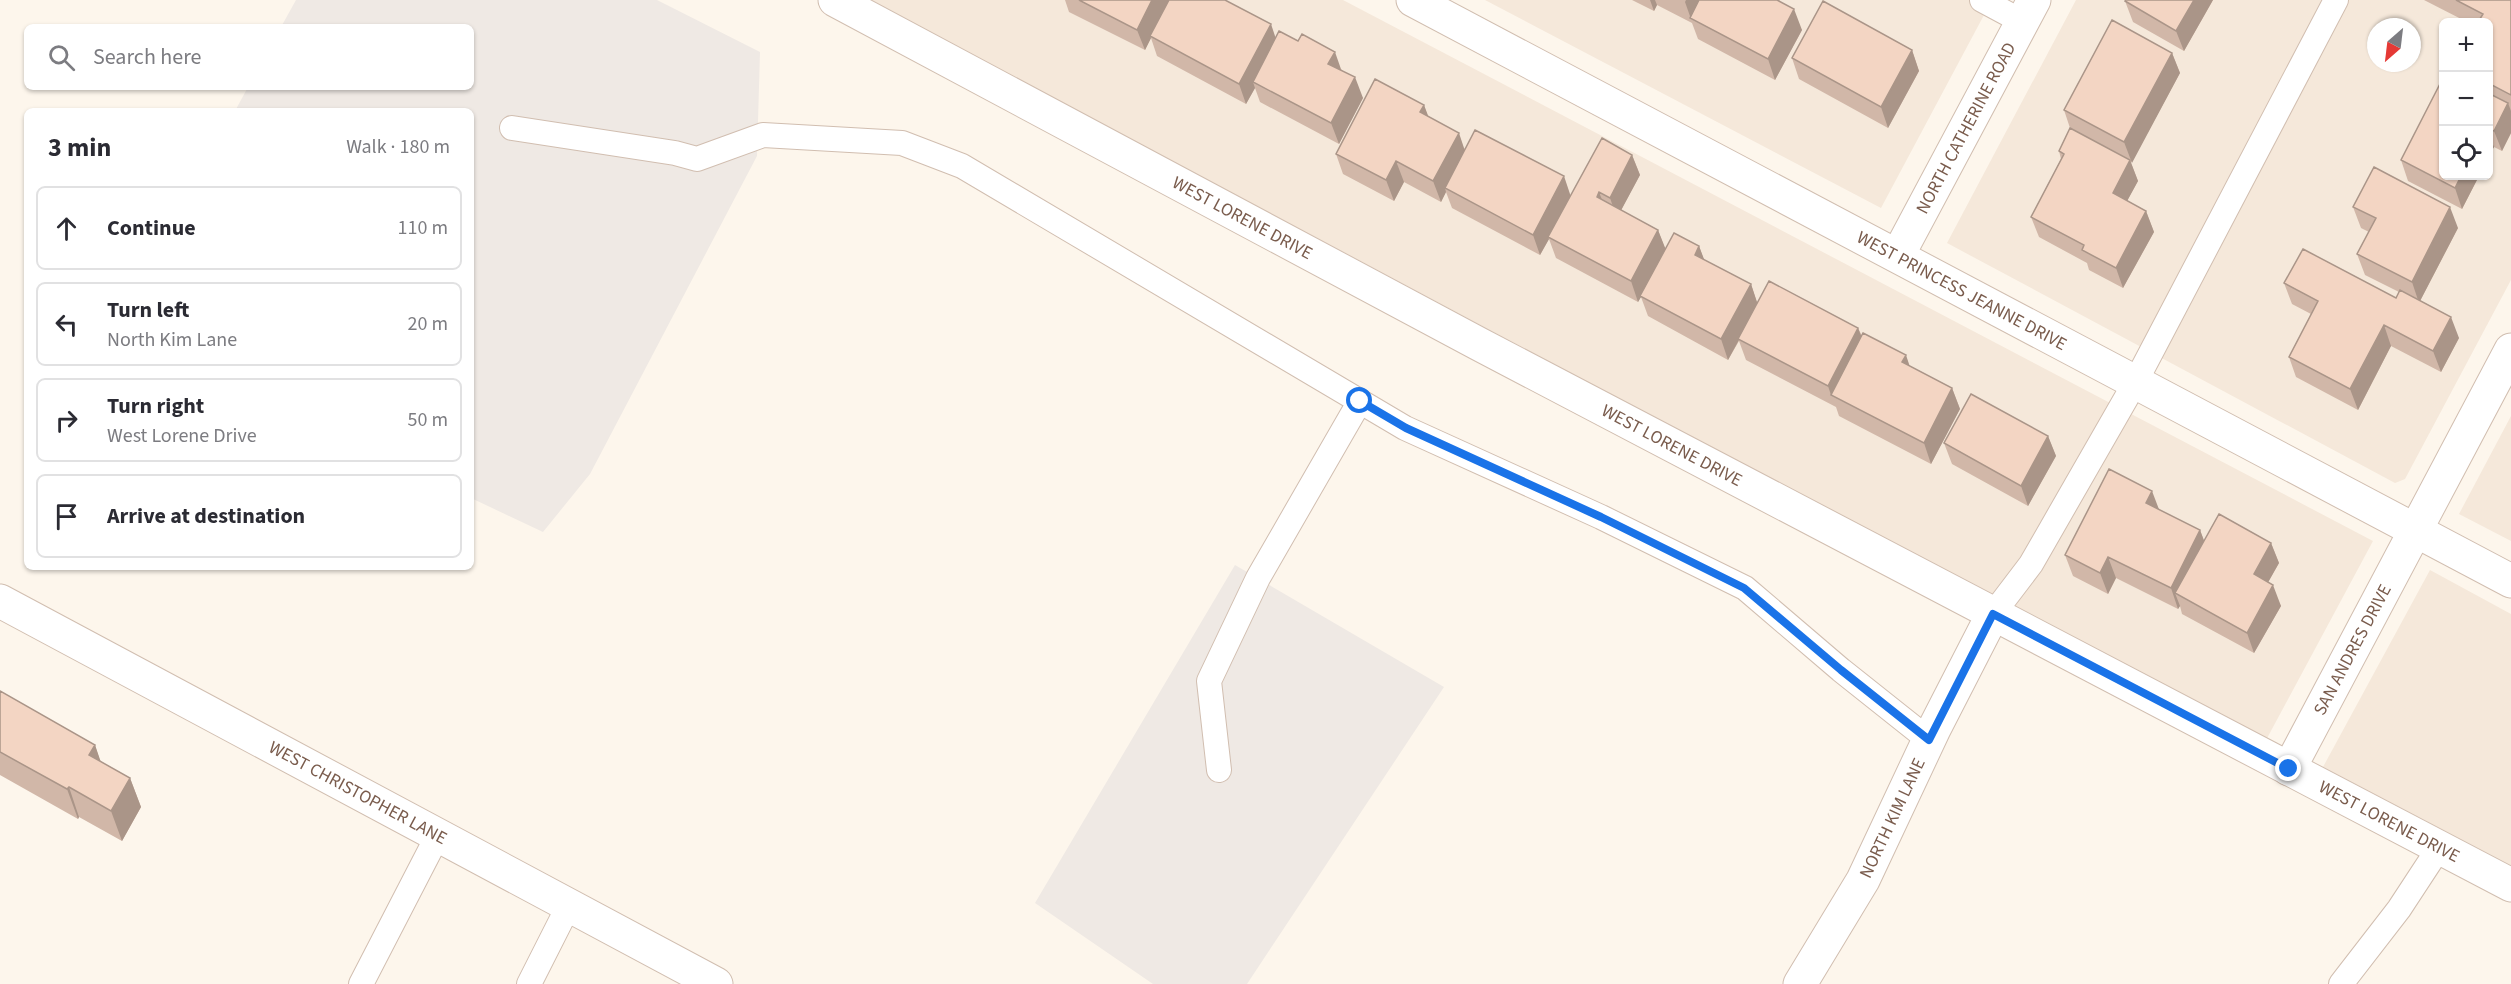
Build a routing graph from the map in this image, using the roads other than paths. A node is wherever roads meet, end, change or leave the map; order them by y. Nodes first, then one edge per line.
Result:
1 (835, 0) edge
2 (1413, 0) edge
3 (1982, 0) edge
4 (2336, 0) edge
5 (2029, 11) edge
6 (512, 128) dead end
7 (1898, 255) junction
8 (2511, 350) edge
9 (2136, 381) junction
10 (1360, 401) junction
11 (2416, 531) junction
12 (2511, 581) edge
13 (0, 601) edge
14 (1993, 614) junction
15 (1929, 740) junction
16 (2289, 769) junction
17 (1219, 770) dead end
18 (438, 835) junction
19 (2439, 848) junction
20 (2511, 885) edge
21 (569, 905) junction
22 (361, 984) edge
23 (529, 984) edge
24 (716, 984) edge
25 (1800, 984) edge
26 (2341, 984) edge

1 - 14 street, WEST LORENE DRIVE
2 - 7 street, WEST PRINCESS JEANNE DRIVE
3 - 5 lane
4 - 9 lane
5 - 7 street, NORTH CATHERINE ROAD
6 - 10 lane
7 - 9 street, WEST PRINCESS JEANNE DRIVE
8 - 11 street, SAN ANDRES DRIVE
9 - 11 street, WEST PRINCESS JEANNE DRIVE
9 - 14 lane
10 - 15 lane
10 - 17 lane
11 - 12 street, WEST PRINCESS JEANNE DRIVE
11 - 16 street, SAN ANDRES DRIVE
13 - 18 street, WEST CHRISTOPHER LANE
14 - 15 street, NORTH KIM LANE
14 - 16 street, WEST LORENE DRIVE
15 - 25 street, NORTH KIM LANE
16 - 19 street, WEST LORENE DRIVE
18 - 21 street, WEST CHRISTOPHER LANE
18 - 22 lane
19 - 20 street, WEST LORENE DRIVE
19 - 26 lane
21 - 23 lane
21 - 24 street, WEST CHRISTOPHER LANE

